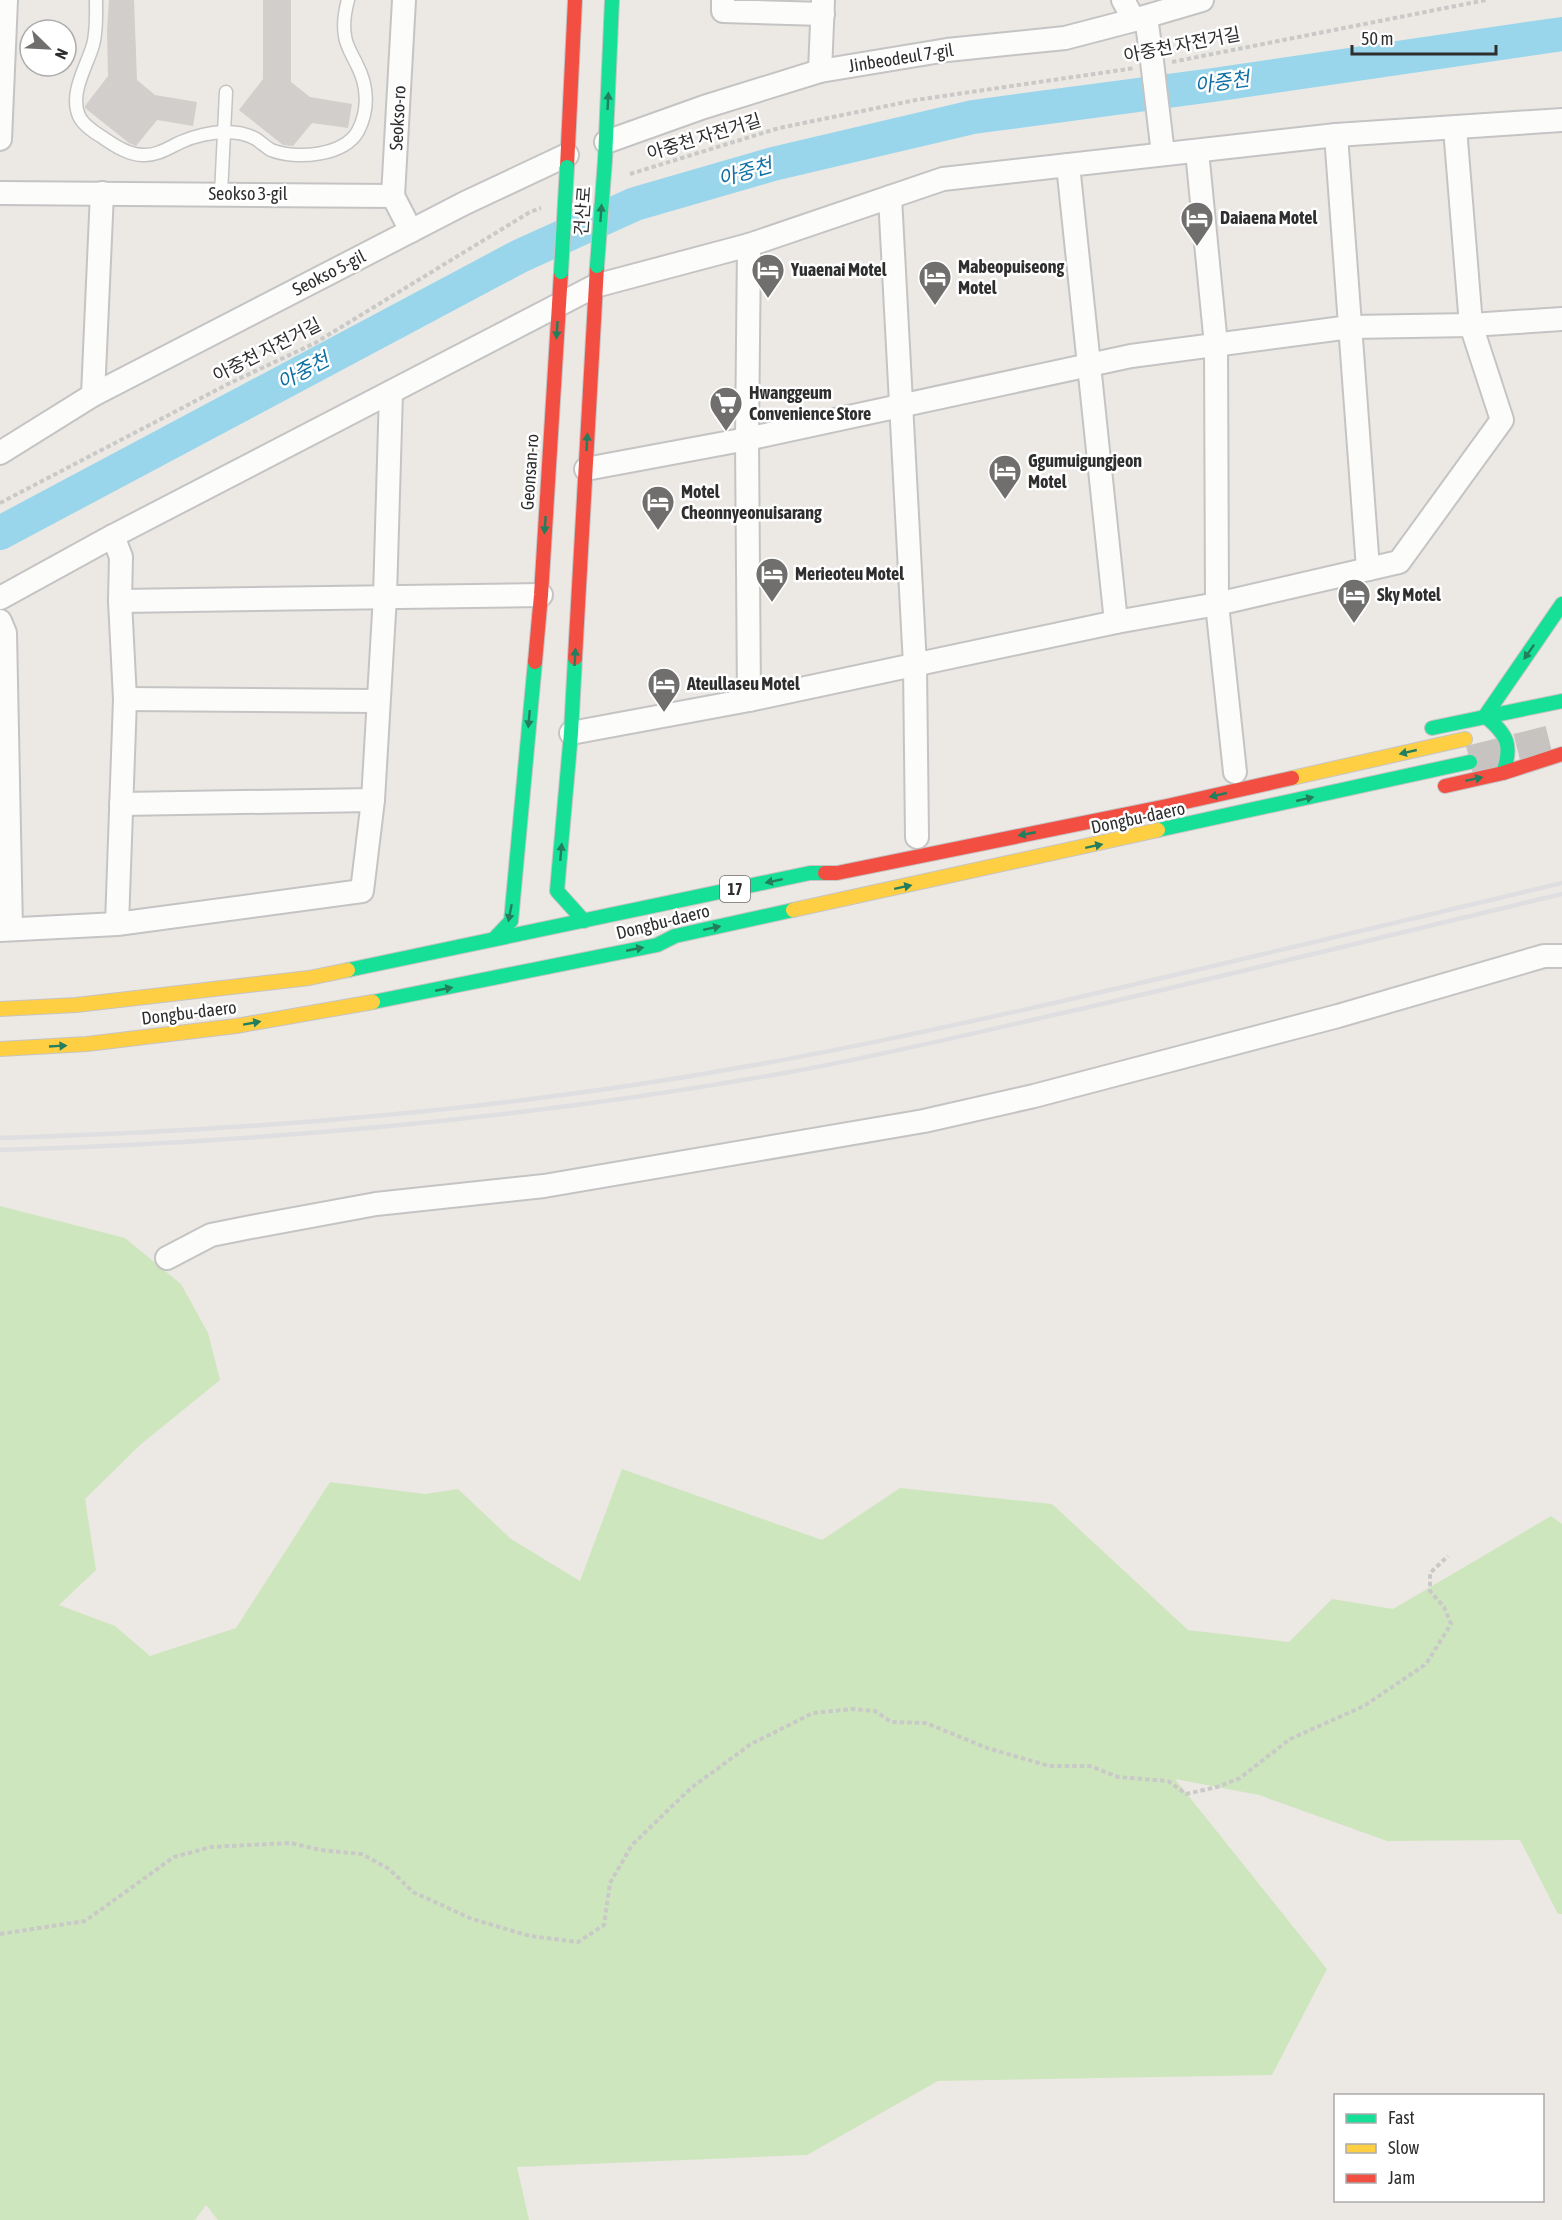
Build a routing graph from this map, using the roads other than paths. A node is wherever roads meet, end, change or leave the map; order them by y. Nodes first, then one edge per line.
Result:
1 (6, 0) edge
2 (96, 0) edge
3 (348, 0) edge
4 (404, 0) edge
5 (575, 0) edge
6 (612, 0) edge
7 (723, 0) edge
8 (1123, 0) edge
9 (1202, 0) edge
10 (823, 7) edge
11 (1140, 19) junction
12 (820, 70) junction
13 (226, 92) dead end
14 (1562, 120) edge
15 (1455, 128) junction
16 (224, 132) junction
17 (1336, 135) junction
18 (0, 139) edge
19 (606, 151) junction
20 (1197, 151) junction
21 (1163, 154) junction
22 (567, 161) junction
23 (1068, 165) junction
24 (0, 193) edge
25 (102, 193) junction
26 (221, 194) junction
27 (393, 196) junction
28 (890, 197) junction
29 (411, 231) junction
30 (749, 245) junction
31 (596, 276) junction
32 (558, 304) junction
33 (1562, 319) edge
34 (1471, 326) junction
35 (1350, 327) junction
36 (1216, 345) junction
37 (1089, 365) junction
38 (391, 392) junction
39 (93, 395) junction
40 (901, 406) junction
41 (747, 439) junction
42 (0, 453) edge
43 (586, 469) junction
44 (113, 536) junction
45 (1368, 569) junction
46 (541, 595) junction
47 (384, 596) junction
48 (0, 598) edge
49 (120, 601) junction
50 (1217, 604) junction
51 (1562, 604) edge
52 (0, 621) edge
53 (1116, 622) junction
54 (915, 665) junction
55 (125, 699) junction
56 (749, 700) junction
57 (377, 701) junction
58 (1562, 701) edge
59 (1485, 716) junction
60 (1422, 730) dead end
61 (572, 734) junction
62 (1465, 739) dead end
63 (1562, 754) edge
64 (1470, 762) tunnel mouth
65 (1235, 772) dead end
66 (1503, 773) junction
67 (1426, 790) dead end
68 (373, 800) junction
69 (121, 804) junction
70 (918, 837) dead end
71 (833, 858) dead end
72 (810, 873) junction
73 (584, 921) junction
74 (117, 924) junction
75 (5, 929) edge
76 (494, 939) junction
77 (716, 941) dead end
78 (657, 945) junction
79 (1562, 956) edge
80 (0, 1009) edge
81 (0, 1049) edge
82 (167, 1258) dead end

1 - 18 street
2 - 16 lane
3 - 16 lane
4 - 27 street, Seokso-ro
5 - 22 main road, Geonsan-ro
19 -> 6 main road
7 - 10 street
8 - 11 street
9 - 11 street, Jinbeodeul 7-gil
10 - 12 street
11 - 12 street, Jinbeodeul 7-gil
11 - 21 street, bridge
12 - 19 street, Jinbeodeul 7-gil
13 - 16 lane
14 - 15 street
15 - 17 street
15 - 34 street
16 - 26 lane
17 - 20 street
17 - 35 street
31 -> 19 main road, 건산로, bridge
20 - 21 street
20 - 36 street
21 - 23 street
22 - 29 street, Seokso 5-gil
22 - 32 main road, Geonsan-ro, bridge
23 - 28 street
23 - 37 street
24 - 25 street, Seokso 3-gil
25 - 26 street, Seokso 3-gil
25 - 39 street
26 - 27 street, Seokso 3-gil
27 - 29 street
28 - 30 street
28 - 40 street
29 - 39 street, Seokso 5-gil
30 - 31 street
30 - 41 street
31 - 32 street
43 -> 31 main road
32 - 38 street
32 -> 46 main road, Geonsan-ro
33 - 34 street
34 - 35 street
34 - 45 street
35 - 36 street
35 - 45 street
36 - 37 street
36 - 50 street
37 - 40 street
37 - 53 street
38 - 44 street
38 - 47 street
39 - 42 street, Seokso 5-gil
40 - 41 street
40 - 54 street
41 - 43 street
41 - 56 street
61 -> 43 main road
44 - 48 street
44 - 49 street
45 - 50 street
46 - 47 street
46 -> 76 main road, Geonsan-ro
47 - 49 street
47 - 57 street
49 - 55 street
50 - 53 street
50 - 65 street
51 -> 59 main road
52 - 75 street
53 - 54 street
54 - 56 street
54 - 70 street
55 - 57 street
55 - 69 street
56 - 61 street
57 - 68 street
58 - 59 main road
59 - 60 main road
59 - 66 main road
73 -> 61 main road
62 -> 72 main road, Dongbu-daero / 17
63 - 66 main road
78 -> 64 main road, Dongbu-daero / 17
67 -> 66 main road
68 - 69 street
68 - 74 street
69 - 74 street
71 - 72 main road, Dongbu-daero
72 -> 73 main road, Dongbu-daero / 17
73 - 76 main road, Dongbu-daero / 17
74 - 75 street
76 - 80 main road, Dongbu-daero / 17
77 - 78 main road
81 -> 78 main road, Dongbu-daero / 17
79 - 82 street

